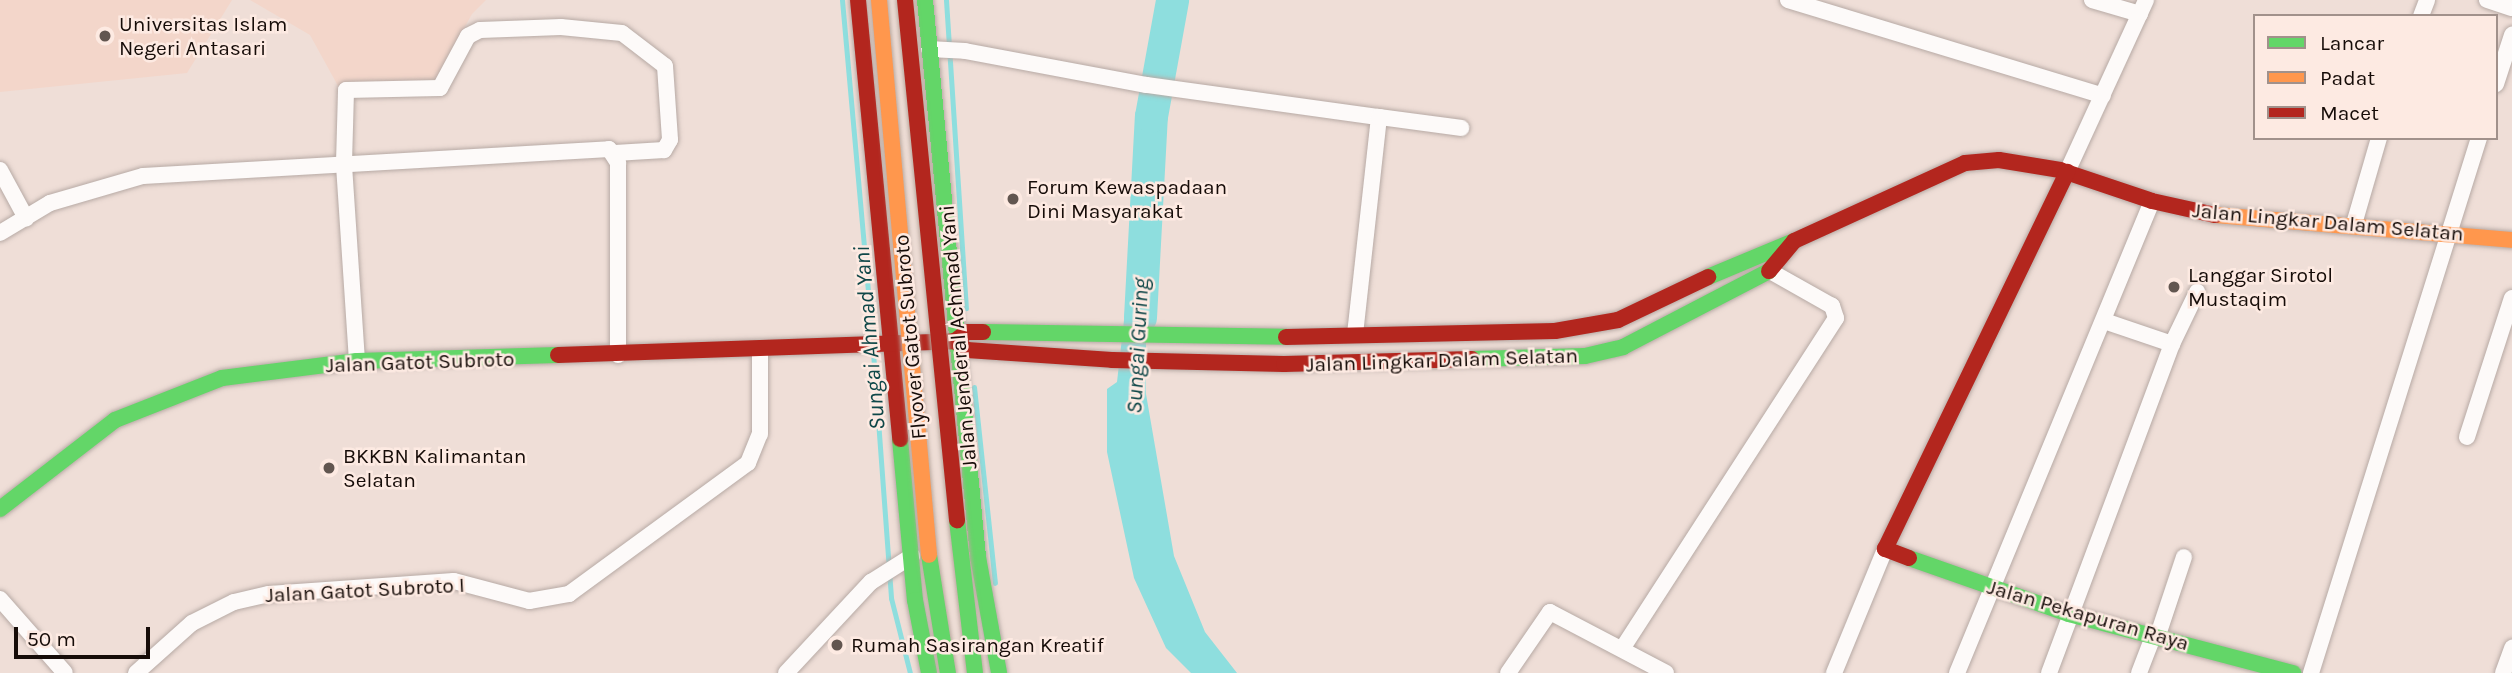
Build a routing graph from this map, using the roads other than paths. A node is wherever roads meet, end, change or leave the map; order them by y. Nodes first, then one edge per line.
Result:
1 (858, 0) edge
2 (879, 0) edge
3 (905, 0) edge
4 (925, 0) edge
5 (1788, 0) edge
6 (2092, 0) edge
7 (2487, 0) edge
8 (2143, 7) edge
9 (2512, 8) edge
10 (2512, 35) edge
11 (936, 49) junction
12 (2498, 78) edge
13 (2103, 96) junction
14 (1379, 117) junction
15 (1461, 128) dead end
16 (2378, 140) edge
17 (2478, 140) edge
18 (615, 153) junction
19 (344, 163) junction
20 (0, 170) edge
21 (2067, 172) junction
22 (2152, 201) junction
23 (946, 212) junction
24 (26, 218) junction
25 (878, 218) junction
26 (2354, 224) junction
27 (0, 233) edge
28 (2449, 233) junction
29 (2512, 240) edge
30 (1794, 241) junction
31 (1770, 271) junction
32 (2197, 292) dead end
33 (2512, 299) edge
34 (2105, 321) junction
35 (1355, 334) junction
36 (963, 341) junction
37 (886, 344) junction
38 (2172, 344) junction
39 (760, 349) junction
40 (618, 355) junction
41 (357, 361) junction
42 (2466, 437) dead end
43 (905, 479) junction
44 (971, 480) junction
45 (0, 509) edge
46 (1885, 549) junction
47 (912, 556) junction
48 (2184, 557) dead end
49 (1991, 588) junction
50 (0, 599) edge
51 (2070, 614) junction
52 (2156, 635) junction
53 (2512, 648) edge
54 (1622, 649) junction
55 (65, 673) edge
56 (136, 673) edge
57 (786, 673) edge
58 (929, 673) edge
59 (948, 673) edge
60 (975, 673) edge
61 (999, 673) edge
62 (1508, 673) edge
63 (1667, 673) edge
64 (1834, 673) edge
65 (1957, 673) edge
66 (2049, 673) edge
67 (2138, 673) edge
68 (2293, 673) edge
69 (2311, 673) edge
70 (2503, 673) edge

1 - 25 main road
2 - 59 main road, Flyover Gatot Subroto, bridge
3 - 60 main road, Flyover Gatot Subroto, bridge
4 - 11 main road, Jalan Jenderal Achmad Yani
5 - 13 street
6 - 8 street
7 - 9 street
8 - 13 street
10 - 12 street
11 - 14 street
11 - 23 main road, Jalan Jenderal Achmad Yani
13 - 21 street
14 - 15 street
14 - 35 street
16 - 26 street
17 - 28 street
18 - 19 street
18 - 19 street
18 - 40 street
19 - 24 street
19 - 41 street
20 - 24 street
21 - 22 main road, Jalan Lingkar Dalam Selatan
21 - 30 main road, Jalan Lingkar Dalam Selatan
21 - 46 main road
22 - 26 main road, Jalan Lingkar Dalam Selatan
22 - 34 street
23 - 25 main road
23 - 36 main road, Jalan Jenderal Achmad Yani
24 - 27 street
25 - 37 main road
26 - 28 main road, Jalan Lingkar Dalam Selatan
28 - 29 main road, Jalan Lingkar Dalam Selatan
28 - 69 street
30 - 31 main road, Jalan Lingkar Dalam Selatan
30 - 35 main road, Jalan Lingkar Dalam Selatan
31 - 36 main road, Jalan Lingkar Dalam Selatan
31 - 54 street
32 - 38 street
33 - 42 street
34 - 38 street
34 - 49 street
35 - 36 main road, Jalan Lingkar Dalam Selatan
36 - 37 main road, Jalan Gatot Subroto
36 - 44 main road, Jalan Jenderal Achmad Yani
37 - 39 main road, Jalan Gatot Subroto
37 - 43 main road
38 - 51 street
39 - 40 main road, Jalan Gatot Subroto
39 - 56 street, Jalan Gatot Subroto I
40 - 41 main road, Jalan Gatot Subroto
41 - 45 main road, Jalan Gatot Subroto
43 - 44 main road
43 - 47 main road
44 - 61 main road, Jalan Jenderal Achmad Yani
46 - 49 main road, Jalan Pekapuran Raya
46 - 64 street
47 - 57 street
47 - 58 main road
48 - 52 street
49 - 51 main road, Jalan Pekapuran Raya
49 - 65 street
50 - 55 street
51 - 52 main road, Jalan Pekapuran Raya
51 - 66 street
52 - 67 street
52 - 68 main road, Jalan Pekapuran Raya
53 - 70 street
54 - 62 street
54 - 63 street

